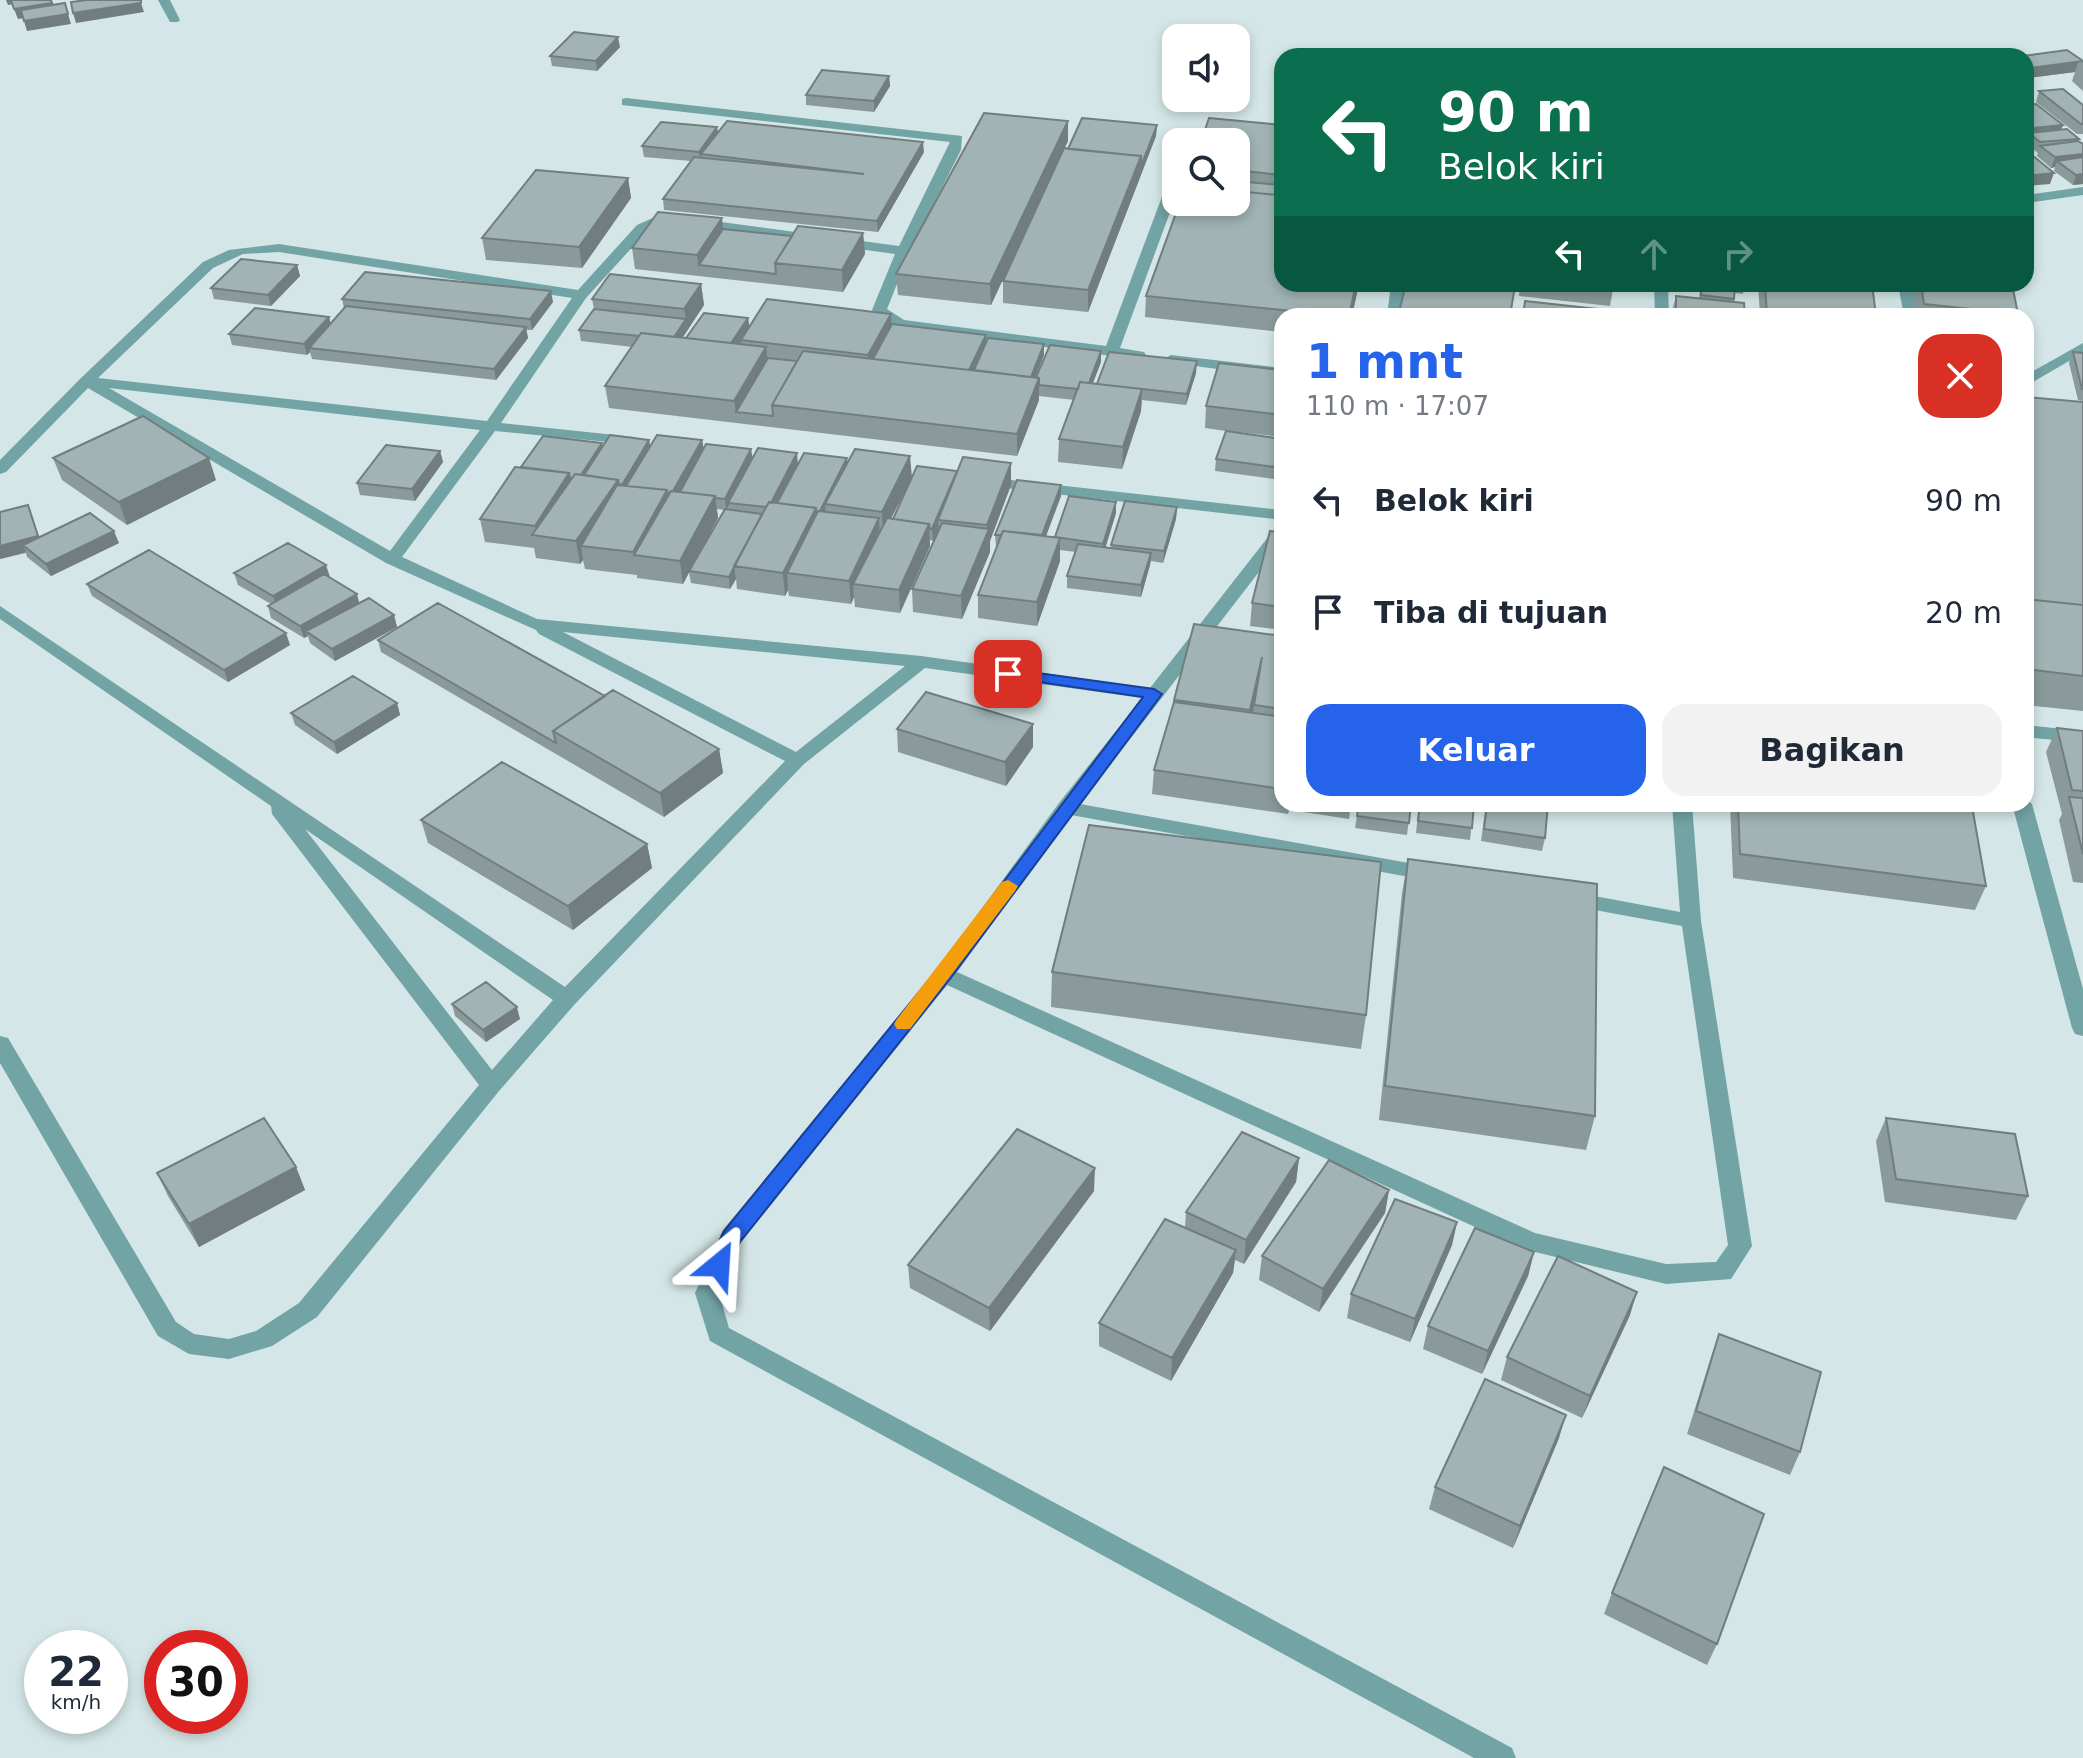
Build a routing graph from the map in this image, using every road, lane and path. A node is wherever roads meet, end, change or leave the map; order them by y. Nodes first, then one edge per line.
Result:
1 (164, 0) edge
2 (174, 20) dead end
3 (626, 102) dead end
4 (2083, 191) edge
5 (2034, 198) edge
6 (1162, 215) edge
7 (903, 251) junction
8 (581, 295) junction
9 (2083, 347) edge
10 (1111, 352) junction
11 (1274, 372) edge
12 (2034, 376) edge
13 (86, 381) junction
14 (491, 426) junction
15 (649, 444) edge
16 (0, 469) edge
17 (966, 479) edge
18 (1274, 514) edge
19 (1274, 541) edge
20 (392, 559) junction
21 (0, 611) edge
22 (533, 624) junction
23 (1200, 634) junction
24 (1227, 637) edge
25 (921, 662) junction
26 (1154, 694) junction
27 (2034, 732) edge
28 (2083, 737) edge
29 (797, 760) junction
30 (268, 794) junction
31 (1066, 808) junction
32 (1683, 812) edge
33 (2024, 812) edge
34 (1457, 878) edge
35 (1550, 895) edge
36 (1691, 921) junction
37 (944, 975) junction
38 (567, 999) junction
39 (2083, 1028) edge
40 (0, 1044) edge
41 (491, 1085) junction
42 (1502, 1758) edge

1 - 2 street
3 - 7 street
4 - 5 street
6 - 10 street
7 - 8 street
7 - 10 street
8 - 13 street
8 - 14 street
9 - 12 street
10 - 11 street
13 - 14 street
13 - 16 street
13 - 20 street
14 - 15 street
14 - 20 street
17 - 18 street
19 - 23 street
20 - 22 street
21 - 30 street
22 - 25 street
22 - 29 street
23 - 24 street
23 - 26 street
25 - 26 street
25 - 29 street
26 - 31 street
27 - 28 street
29 - 38 street
30 - 38 street
30 - 41 street
31 - 34 street
31 - 37 street
32 - 36 street
33 - 39 street
35 - 36 street
36 - 37 street
37 - 42 street
38 - 41 street
40 - 41 street

